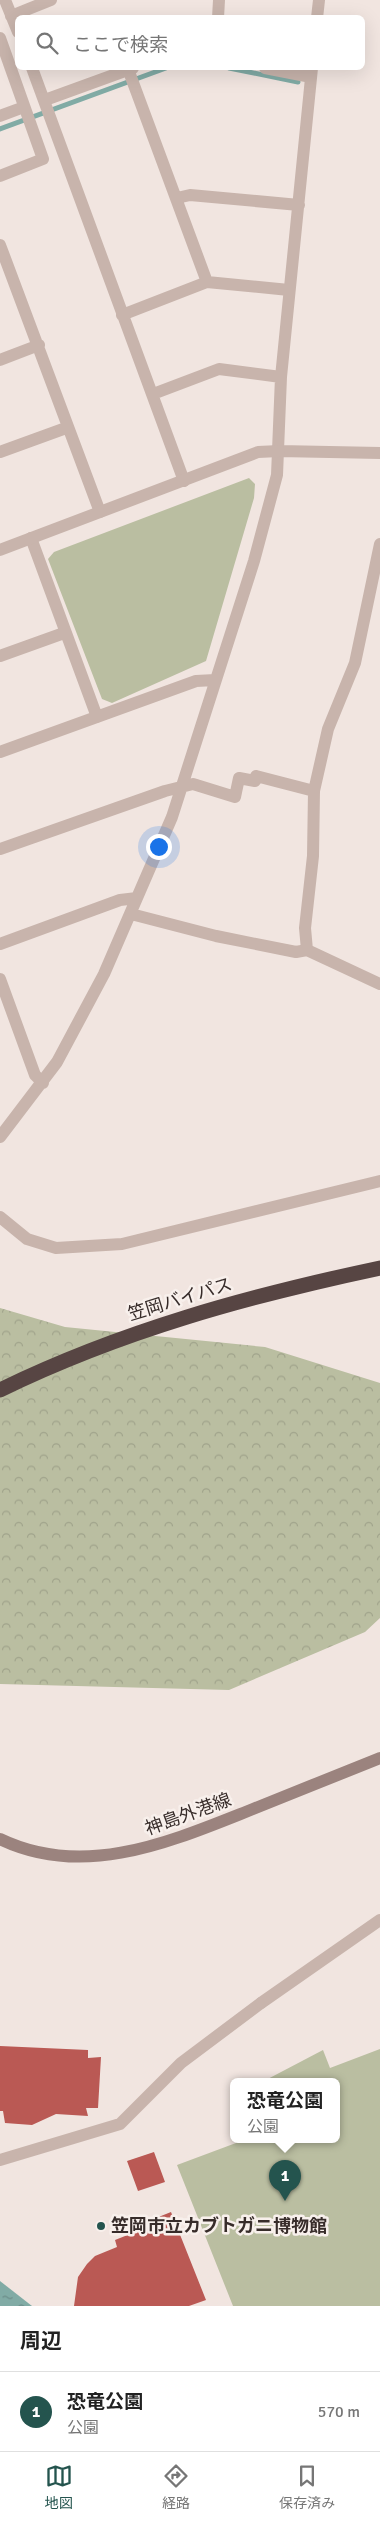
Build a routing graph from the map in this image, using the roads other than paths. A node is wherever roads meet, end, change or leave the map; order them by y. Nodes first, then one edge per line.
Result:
1 (5, 0) edge
2 (51, 0) edge
3 (219, 0) edge
4 (319, 0) edge
5 (218, 15) edge
6 (318, 15) edge
7 (11, 16) junction
8 (15, 25) edge
9 (0, 38) edge
10 (33, 70) edge
11 (126, 70) edge
12 (132, 70) edge
13 (288, 70) edge
14 (312, 72) edge
15 (45, 100) junction
16 (24, 107) junction
17 (0, 116) edge
18 (0, 176) edge
19 (177, 198) junction
20 (299, 205) junction
21 (0, 245) edge
22 (4, 267) edge
23 (207, 282) junction
24 (289, 290) junction
25 (122, 315) junction
26 (39, 346) junction
27 (0, 360) edge
28 (281, 378) junction
29 (153, 394) junction
30 (66, 428) junction
31 (279, 451) junction
32 (0, 452) edge
33 (380, 452) edge
34 (184, 481) junction
35 (100, 512) junction
36 (31, 538) junction
37 (380, 544) edge
38 (0, 550) edge
39 (64, 633) junction
40 (0, 656) edge
41 (215, 680) junction
42 (96, 717) junction
43 (0, 752) edge
44 (181, 787) junction
45 (314, 791) junction
46 (0, 849) edge
47 (137, 898) junction
48 (131, 914) junction
49 (0, 944) edge
50 (307, 950) junction
51 (0, 980) edge
52 (380, 984) edge
53 (43, 1083) junction
54 (0, 1137) edge
55 (380, 1181) edge
56 (0, 1217) edge
57 (380, 1268) edge
58 (0, 1390) edge
59 (380, 1758) edge
60 (0, 1839) edge
61 (380, 1920) edge
62 (0, 2160) edge

1 - 7 street
2 - 7 street
3 - 5 street
4 - 6 street
7 - 8 street
9 - 16 street
10 - 15 street
11 - 15 street
12 - 19 street
13 - 14 street
14 - 20 street
15 - 25 street
16 - 17 street
16 - 18 street
19 - 20 street
19 - 23 street
20 - 24 street
21 - 22 street
22 - 26 street
23 - 24 street
23 - 25 street
24 - 28 street
25 - 29 street
26 - 27 street
26 - 30 street
28 - 29 street
28 - 31 street
29 - 34 street
30 - 32 street
30 - 35 street
31 - 33 street
31 - 34 street
31 - 41 street
34 - 35 street
35 - 36 street
36 - 38 street
36 - 39 street
37 - 45 street
39 - 40 street
39 - 42 street
41 - 42 street
41 - 44 street
42 - 43 street
44 - 45 street
44 - 46 street
44 - 47 street
45 - 50 street
47 - 48 street
47 - 49 street
48 - 50 street
48 - 53 street
50 - 52 street
51 - 53 street
53 - 54 street
55 - 56 street
57 - 58 highway, 笠岡バイパス
59 - 60 main road, 神島外港線
61 - 62 street

